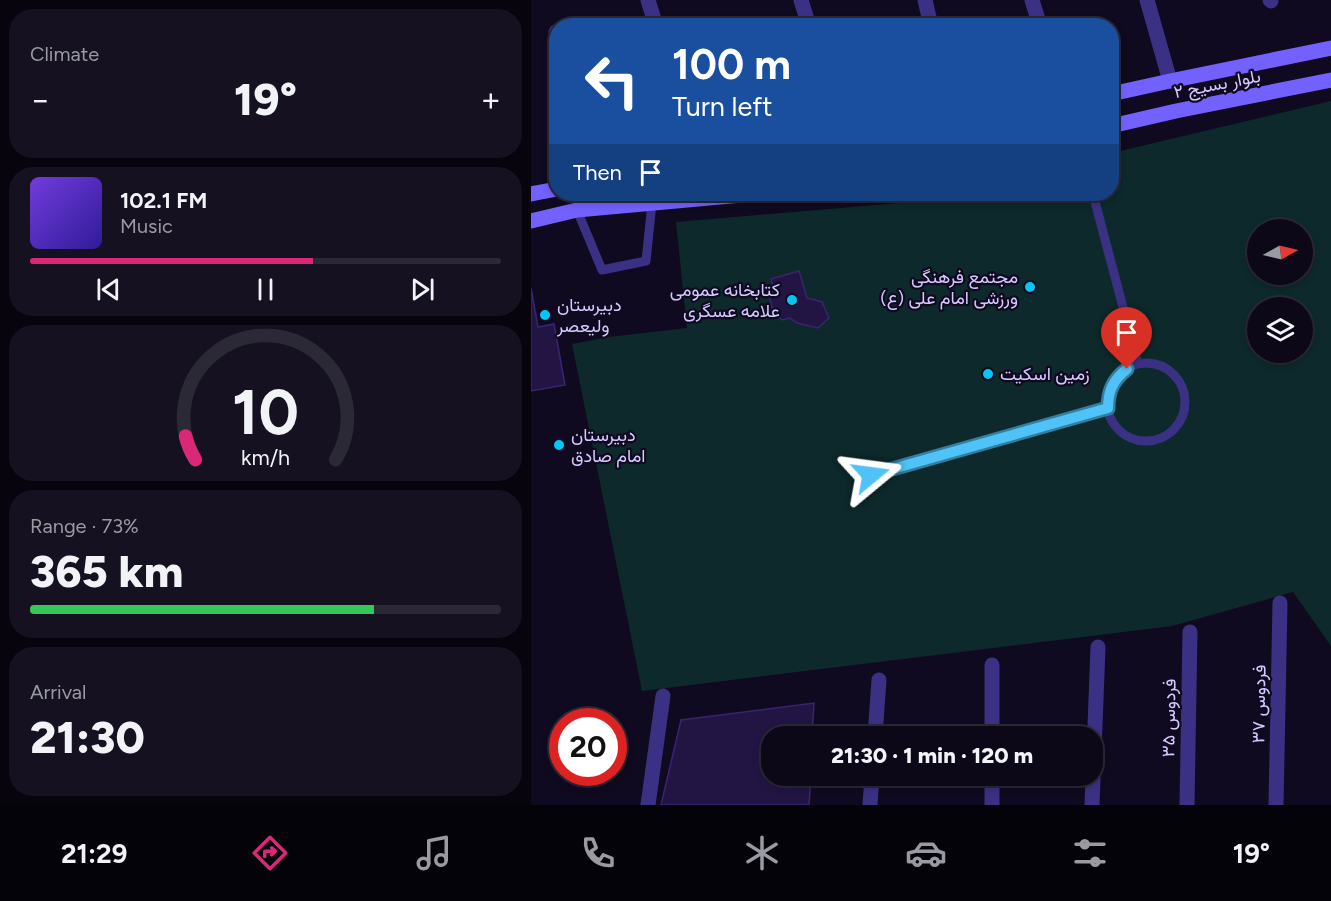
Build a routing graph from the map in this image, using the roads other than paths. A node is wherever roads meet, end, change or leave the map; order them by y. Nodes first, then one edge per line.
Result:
1 (648, 0) edge
2 (801, 0) edge
3 (925, 0) edge
4 (1032, 0) edge
5 (1147, 0) edge
6 (654, 18) edge
7 (807, 18) edge
8 (929, 18) edge
9 (1038, 18) edge
10 (1331, 48) edge
11 (1331, 80) edge
12 (1170, 81) junction
13 (1119, 92) edge
14 (1119, 124) edge
15 (549, 191) edge
16 (531, 194) edge
17 (674, 201) edge
18 (1095, 201) edge
19 (651, 203) junction
20 (576, 210) junction
21 (531, 221) edge
22 (1138, 364) junction
23 (1108, 408) junction
24 (871, 475) dead end
25 (1280, 603) dead end
26 (1190, 632) dead end
27 (1098, 647) dead end
28 (992, 665) dead end
29 (879, 680) dead end
30 (663, 696) dead end
31 (876, 726) edge
32 (992, 726) edge
33 (871, 786) edge
34 (992, 786) edge
35 (648, 805) edge
36 (870, 805) edge
37 (992, 805) edge
38 (1092, 805) edge
39 (1187, 805) edge
40 (1276, 805) edge

1 - 6 street
2 - 7 street
3 - 8 street
4 - 9 street
5 - 12 street
10 - 12 main road, بلوار بسیج ۲
11 - 14 main road, بلوار بسیج ۲
12 - 13 main road, بلوار بسیج ۲
15 - 16 main road
17 - 19 main road
18 - 22 lane
19 - 20 main road
19 - 20 lane
20 - 21 main road
22 - 23 lane
22 - 23 lane
23 - 24 lane
25 - 40 street, فردوس ۳۷
26 - 39 street, فردوس ۳۵
27 - 38 street
28 - 32 street
29 - 31 street
30 - 35 street
33 - 36 street
34 - 37 street

